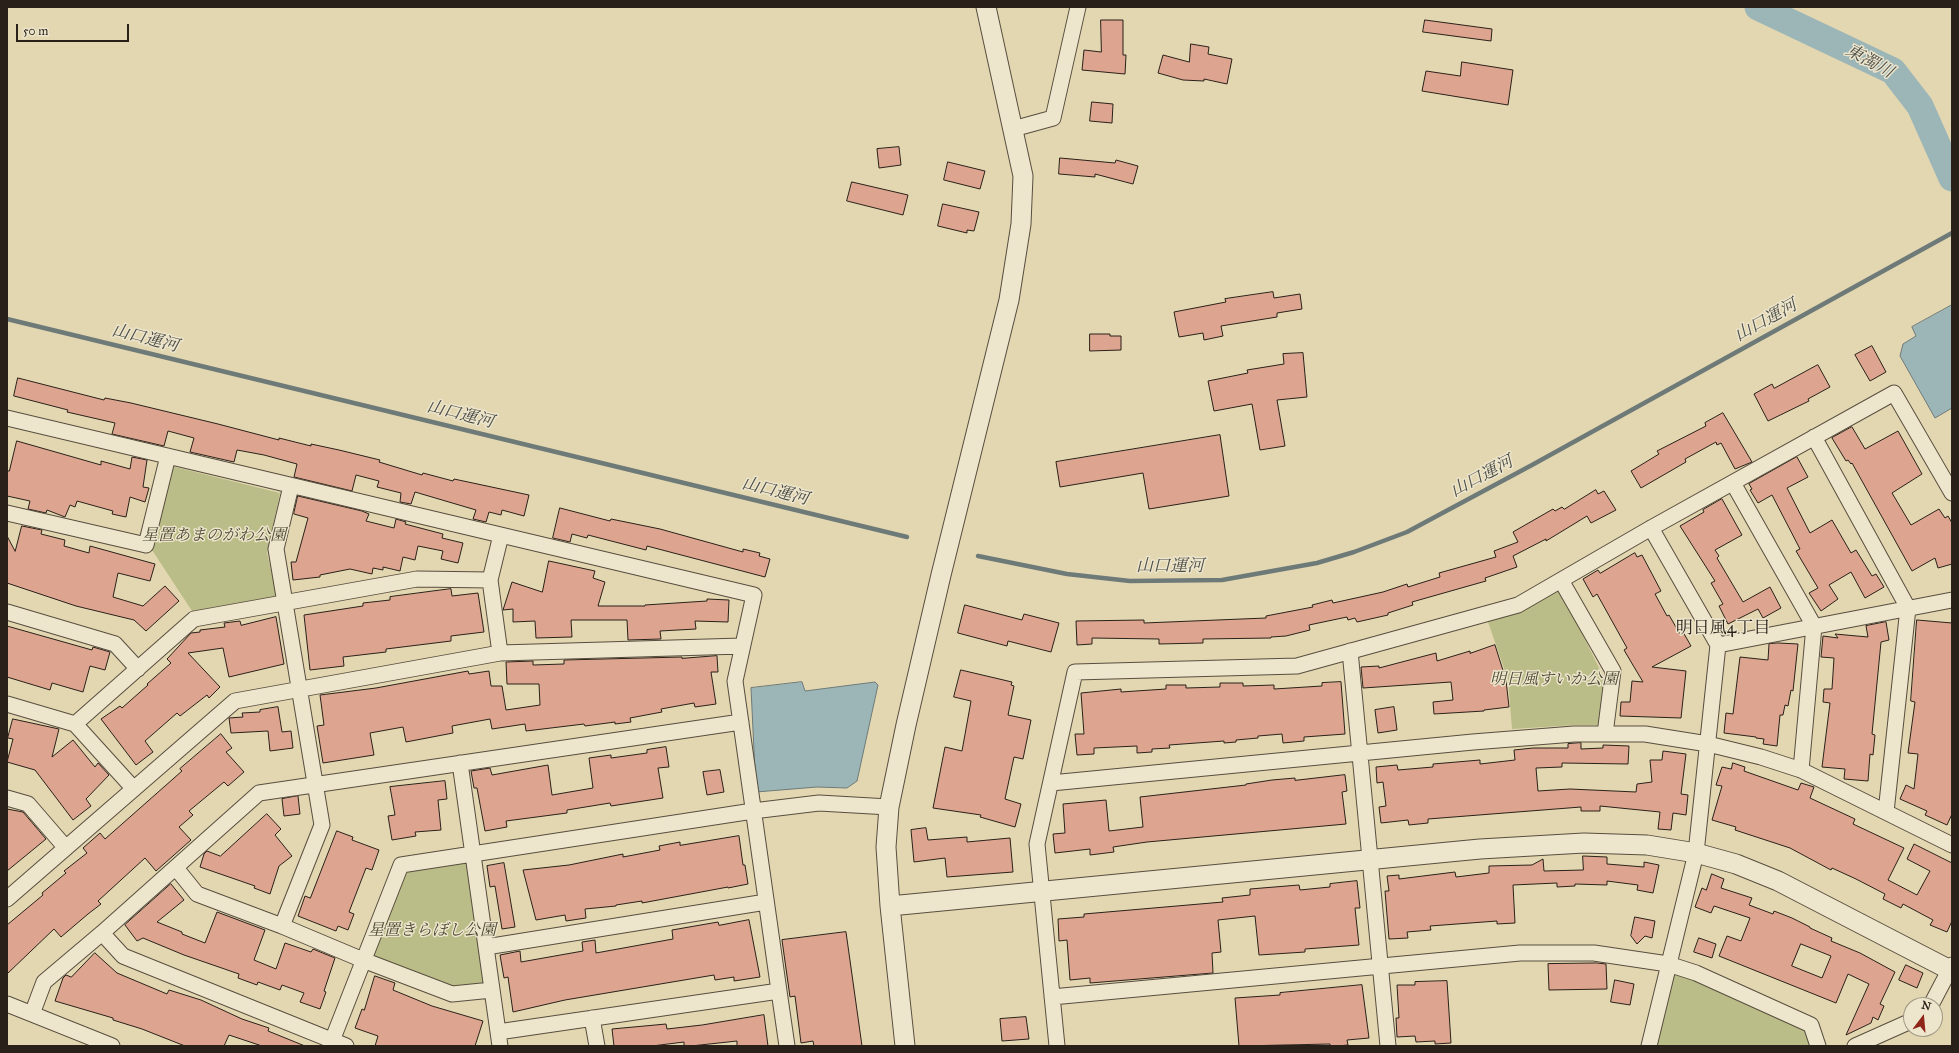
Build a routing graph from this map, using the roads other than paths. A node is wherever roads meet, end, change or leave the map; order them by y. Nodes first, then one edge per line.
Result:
1 (986, 7) edge
2 (1078, 7) edge
3 (1014, 129) junction
4 (7, 418) edge
5 (1814, 437) junction
6 (168, 456) junction
7 (1733, 483) junction
8 (291, 486) junction
9 (1952, 493) edge
10 (7, 513) edge
11 (1651, 528) junction
12 (501, 535) junction
13 (490, 580) junction
14 (1562, 582) junction
15 (1952, 600) edge
16 (285, 603) junction
17 (1908, 608) junction
18 (7, 612) edge
19 (1814, 626) junction
20 (1718, 645) junction
21 (742, 646) junction
22 (1350, 651) junction
23 (500, 652) junction
24 (138, 669) junction
25 (299, 688) junction
26 (7, 704) edge
27 (741, 722) junction
28 (75, 724) junction
29 (1605, 734) junction
30 (1708, 744) junction
31 (1359, 752) junction
32 (460, 763) junction
33 (1801, 770) junction
34 (1051, 783) junction
35 (316, 785) junction
36 (134, 789) junction
37 (7, 798) edge
38 (889, 806) junction
39 (753, 811) junction
40 (1886, 812) junction
41 (1952, 845) edge
42 (66, 848) junction
43 (473, 853) junction
44 (1696, 853) junction
45 (1370, 860) junction
46 (176, 868) junction
47 (1043, 891) junction
48 (7, 899) edge
49 (766, 902) junction
50 (890, 906) junction
51 (282, 926) junction
52 (102, 933) junction
53 (486, 947) junction
54 (363, 960) junction
55 (1668, 964) junction
56 (1380, 966) junction
57 (1951, 968) edge
58 (492, 990) junction
59 (779, 991) junction
60 (1052, 997) junction
61 (1935, 997) edge
62 (7, 1004) edge
63 (32, 1014) junction
64 (592, 1018) junction
65 (1903, 1025) edge
66 (499, 1039) edge
67 (336, 1044) edge
68 (112, 1046) edge
69 (597, 1046) edge
70 (787, 1046) edge
71 (905, 1046) edge
72 (1057, 1046) edge
73 (1388, 1046) edge
74 (1649, 1046) edge
75 (1818, 1046) edge
76 (1855, 1046) edge

1 - 3 street
2 - 3 street
3 - 38 street
4 - 6 street
5 - 7 street
5 - 9 street
5 - 17 street
6 - 8 street
6 - 10 street
7 - 11 street
7 - 19 street
8 - 12 street
8 - 16 street
11 - 14 street
11 - 20 street
12 - 13 street
12 - 21 street
13 - 16 street
13 - 23 street
14 - 22 street
14 - 29 street
15 - 17 street
16 - 24 street
16 - 25 street
17 - 19 street
17 - 40 street
18 - 24 street
19 - 20 street
19 - 33 street
20 - 30 street
21 - 23 street
21 - 27 street
22 - 31 street
22 - 34 street
23 - 25 street
24 - 28 street
25 - 35 street
25 - 36 street
26 - 28 street
27 - 32 street
27 - 39 street
28 - 36 street
29 - 30 street
29 - 31 street
30 - 33 street
30 - 44 street
31 - 34 street
31 - 45 street
32 - 35 street
32 - 43 street
33 - 40 street
34 - 47 street
35 - 46 street
35 - 51 street
36 - 42 street
37 - 42 street
38 - 39 street
38 - 50 street
39 - 43 street
39 - 49 street
40 - 41 street
42 - 48 street
43 - 53 street
43 - 54 street
44 - 45 street
44 - 55 street
44 - 57 street
45 - 47 street
45 - 56 street
46 - 51 street
46 - 52 street
47 - 50 street
47 - 60 street
49 - 53 street
49 - 59 street
50 - 71 street
51 - 54 street
52 - 63 street
52 - 67 street
53 - 58 street
54 - 58 street
54 - 67 street
55 - 56 street
55 - 74 street
55 - 75 street
56 - 60 street
56 - 73 street
57 - 61 street
58 - 66 street
59 - 64 street
59 - 70 street
60 - 72 street
62 - 63 street
63 - 68 street
64 - 66 street
64 - 69 street
65 - 76 street

